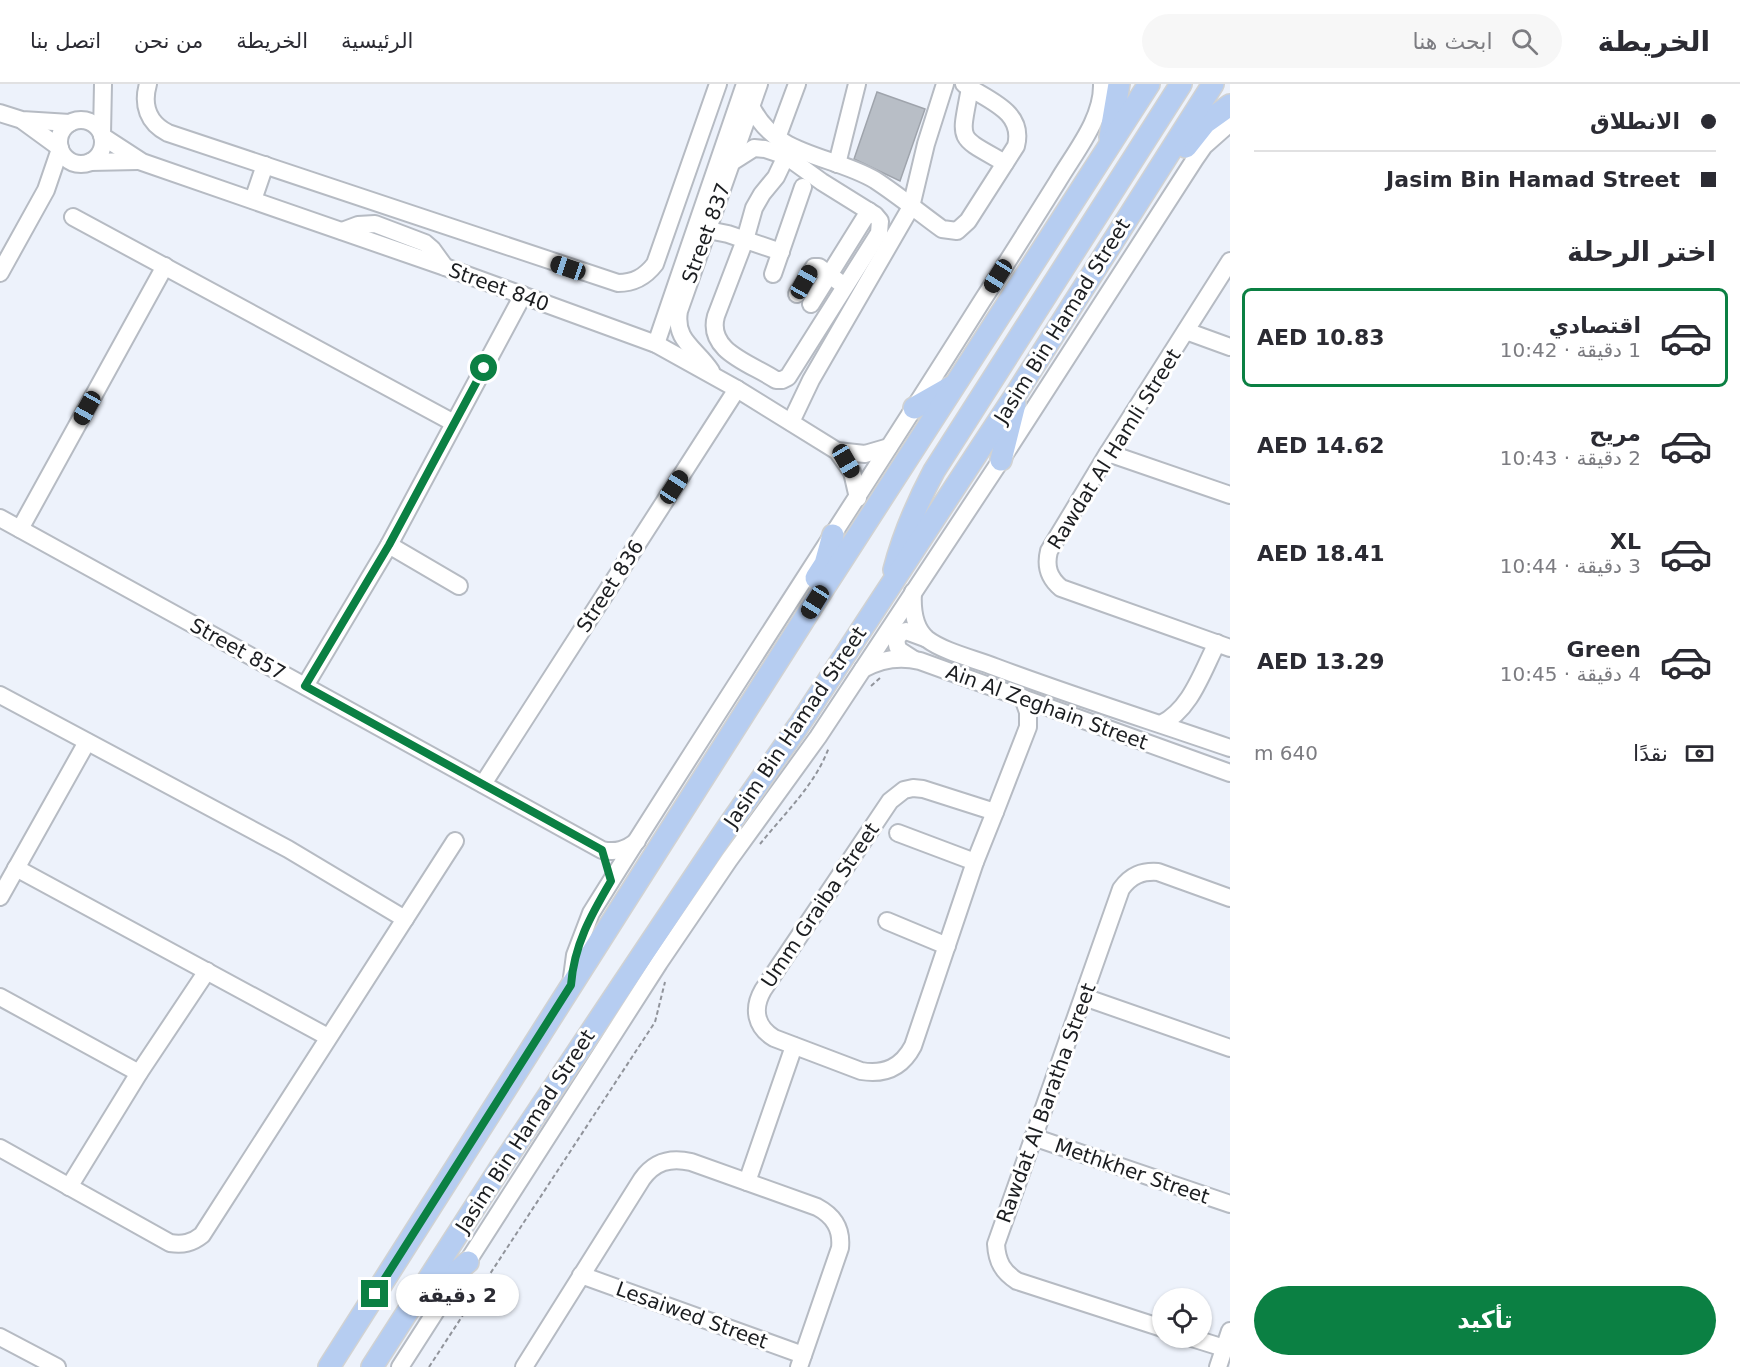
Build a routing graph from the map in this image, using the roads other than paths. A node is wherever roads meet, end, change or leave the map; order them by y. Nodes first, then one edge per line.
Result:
1 (103, 84) edge
2 (148, 84) edge
3 (718, 84) edge
4 (745, 84) edge
5 (759, 84) edge
6 (797, 84) edge
7 (857, 84) edge
8 (945, 84) edge
9 (1102, 84) edge
10 (1119, 84) edge
11 (1149, 84) edge
12 (1181, 84) edge
13 (1213, 84) edge
14 (967, 86) edge
15 (1230, 105) edge
16 (751, 106) junction
17 (0, 113) edge
18 (22, 120) junction
19 (71, 122) junction
20 (1230, 123) edge
21 (102, 135) junction
22 (777, 138) junction
23 (1109, 146) junction
24 (60, 148) junction
25 (786, 156) junction
26 (84, 162) junction
27 (142, 162) junction
28 (732, 162) junction
29 (1005, 163) junction
30 (837, 164) junction
31 (265, 165) junction
32 (1151, 181) junction
33 (803, 187) dead end
34 (46, 190) junction
35 (253, 200) junction
36 (381, 205) junction
37 (911, 207) junction
38 (865, 209) junction
39 (73, 217) dead end
40 (375, 224) junction
41 (708, 230) junction
42 (342, 231) junction
43 (745, 240) junction
44 (781, 252) junction
45 (4, 256) edge
46 (1230, 261) edge
47 (165, 267) junction
48 (445, 267) junction
49 (0, 273) edge
50 (827, 273) junction
51 (773, 274) dead end
52 (845, 286) junction
53 (523, 295) junction
54 (805, 298) dead end
55 (1186, 331) junction
56 (656, 344) junction
57 (1230, 347) edge
58 (713, 374) junction
59 (954, 386) junction
60 (737, 388) junction
61 (1018, 392) junction
62 (914, 408) junction
63 (791, 422) junction
64 (454, 423) junction
65 (889, 447) junction
66 (837, 451) junction
67 (1107, 453) junction
68 (1001, 459) junction
69 (1230, 495) edge
70 (858, 498) junction
71 (0, 519) edge
72 (20, 529) junction
73 (833, 535) junction
74 (389, 545) junction
75 (891, 585) junction
76 (459, 586) dead end
77 (913, 592) junction
78 (798, 629) junction
79 (926, 638) junction
80 (1223, 646) edge
81 (914, 659) junction
82 (863, 669) junction
83 (305, 686) junction
84 (0, 695) edge
85 (1023, 698) junction
86 (1185, 705) junction
87 (1051, 708) junction
88 (1161, 724) junction
89 (1028, 728) junction
90 (1195, 736) junction
91 (87, 742) junction
92 (1230, 748) edge
93 (1230, 773) edge
94 (483, 784) junction
95 (995, 812) junction
96 (898, 833) dead end
97 (455, 841) dead end
98 (637, 841) junction
99 (602, 850) junction
100 (975, 862) junction
101 (16, 868) junction
102 (611, 881) junction
103 (0, 897) edge
104 (1230, 898) edge
105 (405, 919) junction
106 (887, 921) dead end
107 (947, 946) junction
108 (207, 971) junction
109 (571, 985) junction
110 (0, 997) edge
111 (1084, 997) junction
112 (328, 1037) junction
113 (794, 1046) junction
114 (1230, 1048) edge
115 (139, 1073) junction
116 (1034, 1137) junction
117 (0, 1148) edge
118 (747, 1182) junction
119 (69, 1187) junction
120 (1230, 1204) edge
121 (468, 1262) junction
122 (581, 1275) junction
123 (1152, 1325) edge
124 (1230, 1331) edge
125 (0, 1337) edge
126 (387, 1344) junction
127 (1212, 1344) edge
128 (1224, 1348) junction
129 (801, 1361) edge
130 (57, 1367) edge
131 (329, 1367) edge
132 (372, 1367) edge
133 (400, 1367) edge
134 (524, 1367) edge
135 (1218, 1367) edge

1 - 19 street
1 - 21 street
2 - 31 street
3 - 36 street
4 - 56 street, Street 837
5 - 16 street, Street 837
6 - 22 street
7 - 30 street
8 - 37 street
9 - 62 street, Jasim Bin Hamad Street
10 - 23 main road
11 - 23 main road, Jasim Bin Hamad Street
12 - 75 main road
13 - 32 main road, Jasim Bin Hamad Street
14 - 29 street
14 - 29 street
15 - 32 main road
16 - 22 street
16 - 28 street, Street 837
17 - 18 street
18 - 19 street
18 - 24 street
19 - 21 street
19 - 24 street
20 - 68 street, Jasim Bin Hamad Street
21 - 26 street
21 - 27 street, Street 840
22 - 30 street
23 - 59 main road, Jasim Bin Hamad Street
24 - 26 street
24 - 34 street
25 - 28 street
25 - 38 street
25 - 43 street
26 - 27 street, Street 840
26 - 34 street
27 - 35 street, Street 840
28 - 41 street, Street 837
29 - 37 street
30 - 37 street
31 - 35 street
31 - 36 street
32 - 61 main road, Jasim Bin Hamad Street
33 - 44 street
34 - 45 street
35 - 42 street, Street 840
36 - 40 street
37 - 63 street
38 - 50 street
38 - 52 street
39 - 47 street
40 - 42 street
40 - 48 street
41 - 43 street
41 - 58 street, Street 837
42 - 48 street, Street 840
43 - 44 street
43 - 52 street
44 - 51 street
45 - 49 street
46 - 55 street, Rawdat Al Hamli Street
47 - 64 street
47 - 72 street
48 - 53 street, Street 840
50 - 52 street
50 - 54 street
53 - 56 street, Street 840
53 - 64 street
55 - 57 street
55 - 67 street, Rawdat Al Hamli Street
56 - 58 street, Street 840
58 - 60 street, Street 840
59 - 62 main road
59 - 78 main road, Jasim Bin Hamad Street
60 - 63 street, Street 840
60 - 94 street, Street 836
61 - 68 main road
61 - 75 main road, Jasim Bin Hamad Street
62 - 65 street, Jasim Bin Hamad Street
63 - 66 street, Street 840
64 - 74 street
65 - 66 street, Street 840
65 - 70 street, Jasim Bin Hamad Street
66 - 70 street, Street 840
67 - 69 street
67 - 80 street, Rawdat Al Hamli Street
68 - 77 street, Jasim Bin Hamad Street
70 - 73 street, Jasim Bin Hamad Street
71 - 72 street, Street 857
72 - 83 street, Street 857
73 - 78 main road
73 - 98 street, Jasim Bin Hamad Street
74 - 76 street
74 - 83 street
75 - 126 main road, Jasim Bin Hamad Street
77 - 79 street
77 - 82 street, Jasim Bin Hamad Street
78 - 109 main road, Jasim Bin Hamad Street
79 - 81 street
79 - 88 street, Ain Al Zeghain Street
80 - 86 street, Rawdat Al Hamli Street
81 - 82 street, Ain Al Zeghain Street
81 - 85 street, Ain Al Zeghain Street
82 - 121 street, Jasim Bin Hamad Street
83 - 94 street, Street 857
84 - 91 street
85 - 87 street, Ain Al Zeghain Street
85 - 89 street
86 - 88 street, Rawdat Al Hamli Street
86 - 90 street
87 - 89 street, Umm Graiba Street
87 - 93 street, Ain Al Zeghain Street
88 - 90 street, Ain Al Zeghain Street
89 - 95 street, Umm Graiba Street
90 - 92 street, Ain Al Zeghain Street
91 - 101 street
91 - 105 street
94 - 99 street, Street 857
95 - 100 street, Umm Graiba Street
95 - 113 street, Umm Graiba Street
96 - 100 street
97 - 105 street
98 - 99 street
98 - 102 street, Jasim Bin Hamad Street
99 - 102 street
100 - 107 street, Umm Graiba Street
101 - 103 street
101 - 108 street
102 - 109 street, Jasim Bin Hamad Street
104 - 111 street, Rawdat Al Baratha Street
105 - 112 street
106 - 107 street
107 - 113 street, Umm Graiba Street
108 - 112 street
108 - 115 street
109 - 131 main road, Jasim Bin Hamad Street
110 - 115 street
111 - 114 street
111 - 116 street, Rawdat Al Baratha Street
112 - 119 street
113 - 118 street
115 - 119 street
116 - 120 street, Methkher Street
116 - 123 street, Rawdat Al Baratha Street
117 - 119 street
118 - 122 street
118 - 129 street
121 - 126 main road
121 - 133 street, Jasim Bin Hamad Street
122 - 129 street, Lesaiwed Street
122 - 134 street
124 - 128 street
125 - 130 street
126 - 132 main road, Jasim Bin Hamad Street
127 - 128 street
128 - 135 street

